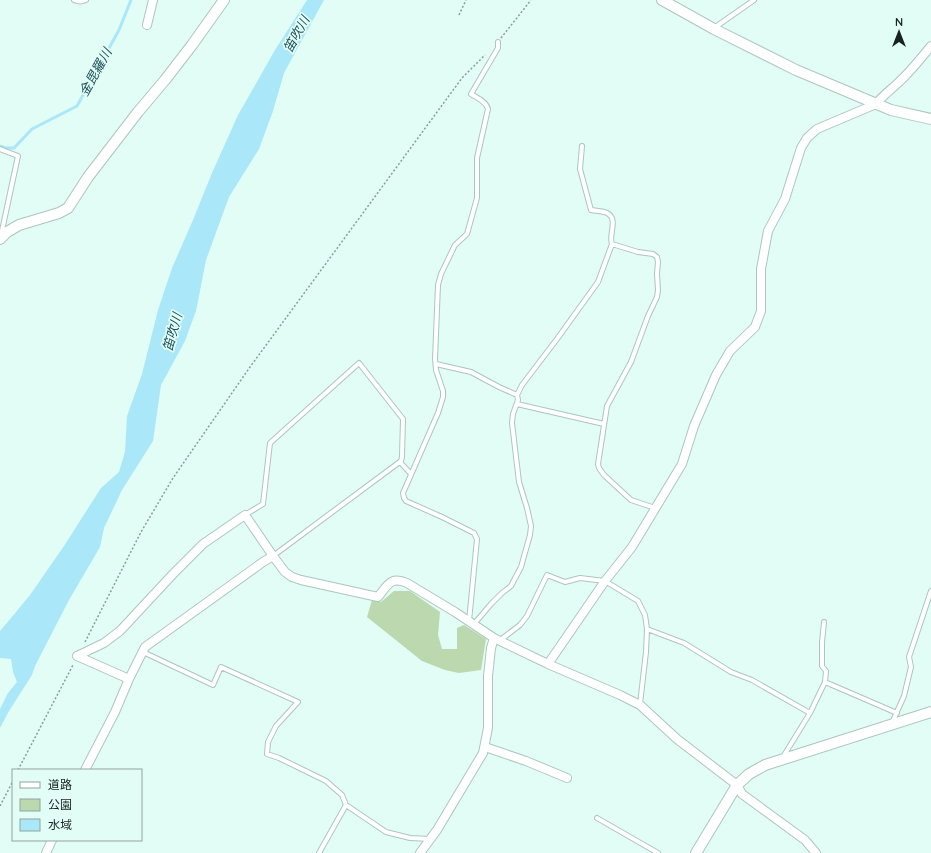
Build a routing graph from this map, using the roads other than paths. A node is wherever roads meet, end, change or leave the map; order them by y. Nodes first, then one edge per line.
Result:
1 (74, 0) edge
2 (86, 0) edge
3 (153, 0) edge
4 (224, 0) edge
5 (662, 0) edge
6 (754, 0) edge
7 (148, 25) dead end
8 (714, 29) junction
9 (498, 42) road end
10 (931, 46) edge
11 (876, 104) junction
12 (931, 119) edge
13 (582, 146) dead end
14 (0, 149) edge
15 (0, 238) edge
16 (612, 244) junction
17 (436, 364) junction
18 (517, 395) junction
19 (517, 404) junction
20 (604, 424) junction
21 (400, 462) junction
22 (411, 474) junction
23 (655, 508) junction
24 (245, 515) junction
25 (273, 556) junction
26 (605, 581) junction
27 (931, 591) edge
28 (824, 622) dead end
29 (471, 623) junction
30 (647, 629) junction
31 (497, 639) junction
32 (142, 652) junction
33 (548, 664) junction
34 (129, 679) junction
35 (825, 682) junction
36 (640, 705) junction
37 (931, 712) edge
38 (810, 713) junction
39 (897, 713) junction
40 (891, 725) junction
41 (485, 746) junction
42 (782, 759) junction
43 (86, 769) edge
44 (567, 778) dead end
45 (737, 785) junction
46 (346, 805) junction
47 (597, 818) dead end
48 (430, 840) junction
49 (52, 841) edge
50 (46, 853) edge
51 (319, 853) edge
52 (420, 853) edge
53 (658, 853) edge
54 (696, 853) edge
55 (816, 853) edge

1 - 2 lane
3 - 7 street
4 - 15 street
5 - 8 street
6 - 8 lane
8 - 11 street
9 - 17 lane
10 - 11 street
11 - 12 street
11 - 23 street
13 - 16 lane
14 - 15 lane
16 - 18 lane
16 - 20 lane
17 - 18 lane
17 - 22 lane
18 - 19 lane
19 - 20 lane
19 - 29 lane
20 - 23 lane
21 - 22 lane
21 - 24 lane
21 - 25 lane
22 - 29 lane
23 - 26 street
24 - 25 street
24 - 34 street
25 - 29 street
25 - 32 street
26 - 30 lane
26 - 31 lane
26 - 33 street
27 - 39 lane
28 - 35 lane
29 - 31 street
30 - 36 lane
30 - 38 lane
31 - 33 street
31 - 41 street
32 - 34 street
32 - 46 lane
33 - 36 street
34 - 43 street
35 - 38 lane
35 - 39 lane
36 - 45 street
37 - 40 street
38 - 42 lane
39 - 40 lane
40 - 42 street
41 - 44 street
41 - 48 street
42 - 45 street
45 - 54 street
45 - 55 street
46 - 48 lane
46 - 51 lane
47 - 53 lane
48 - 52 street
49 - 50 street

